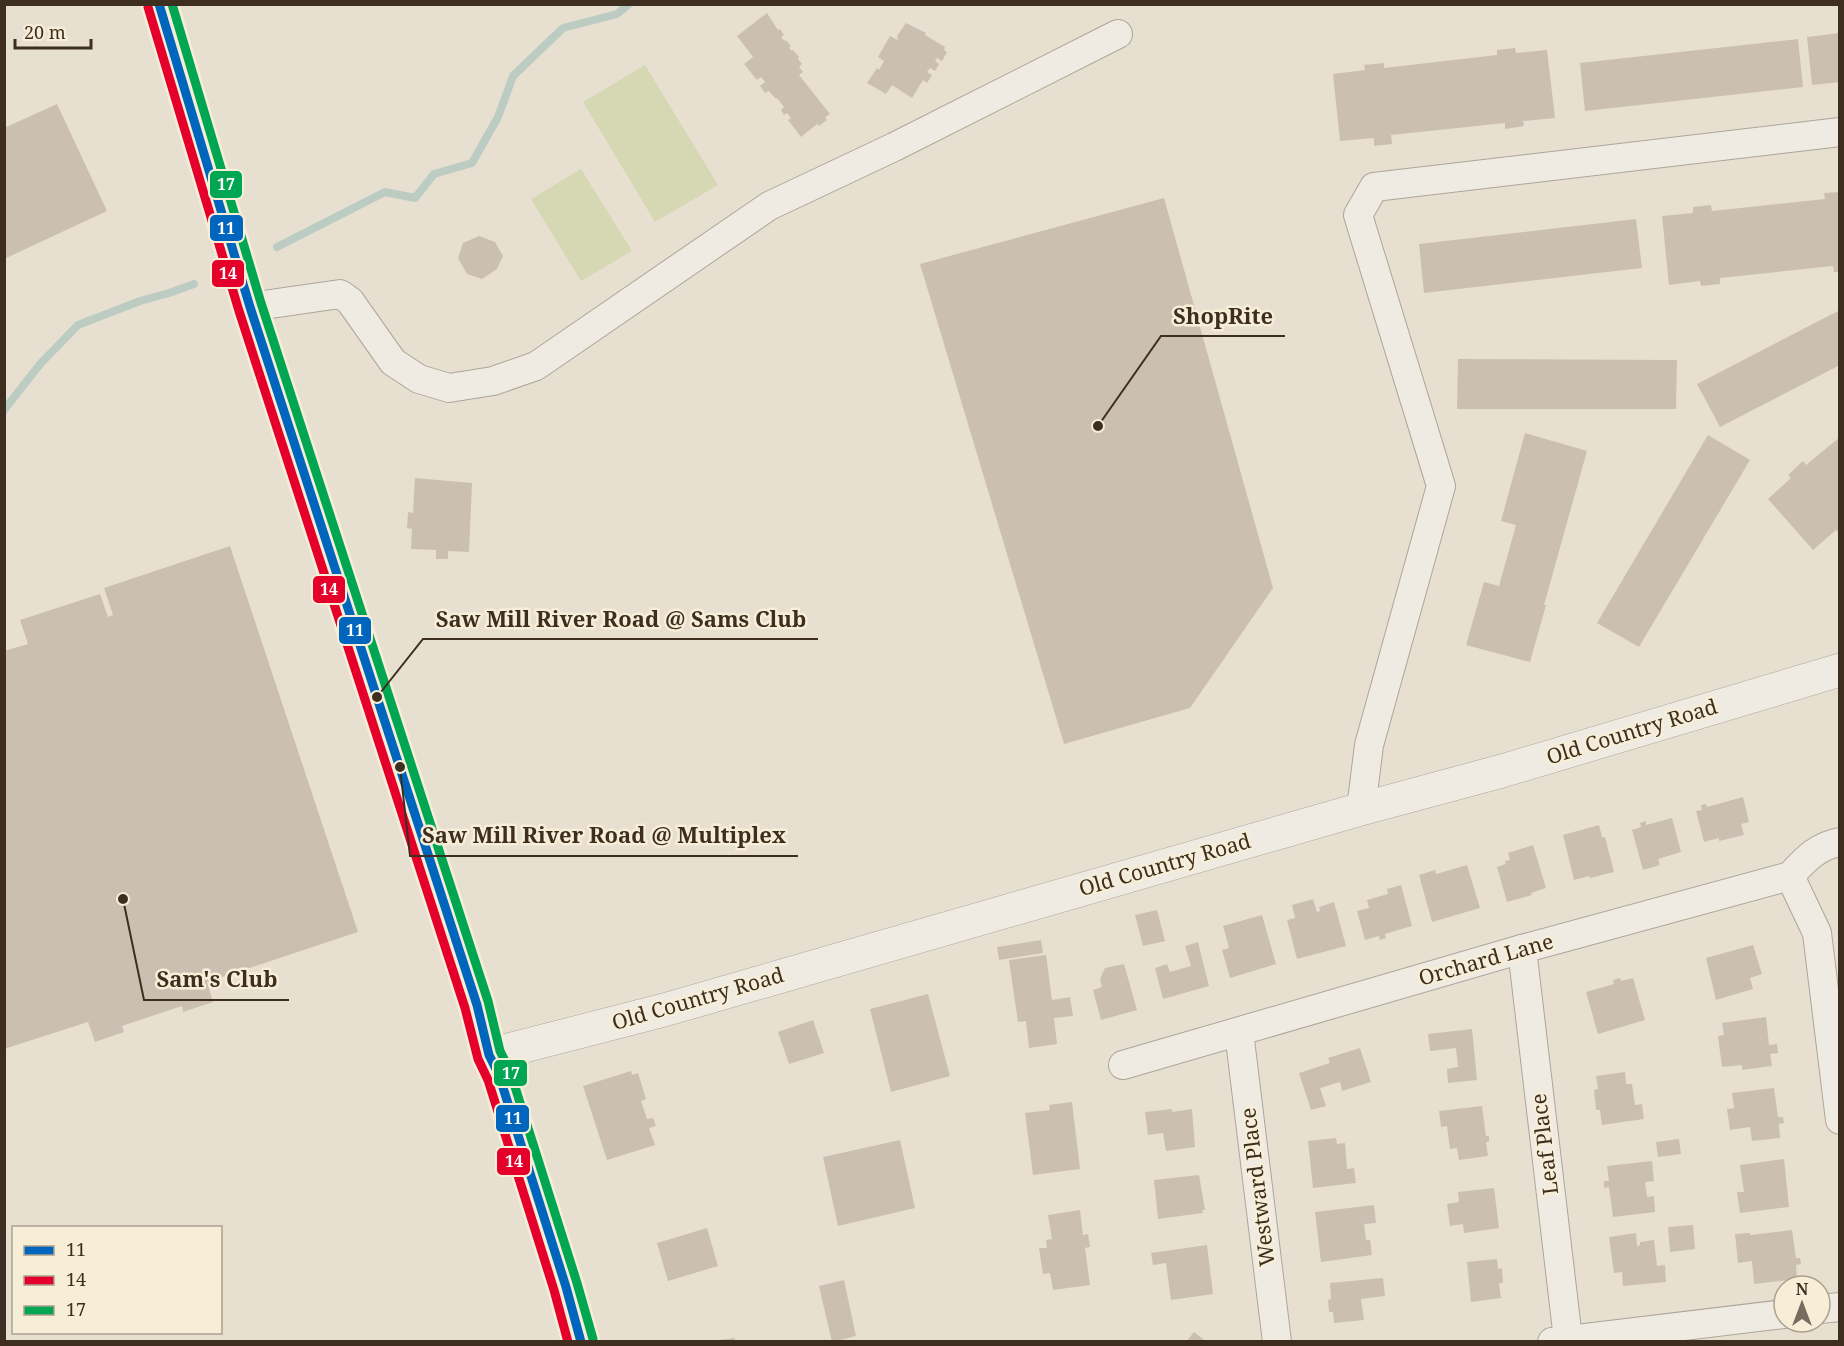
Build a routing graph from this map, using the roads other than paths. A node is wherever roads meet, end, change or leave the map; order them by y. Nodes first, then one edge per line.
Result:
1 (159, 4) edge
2 (1118, 34) dead end
3 (1839, 132) edge
4 (250, 307) junction
5 (1839, 670) edge
6 (1361, 809) junction
7 (1839, 842) edge
8 (1790, 876) junction
9 (1522, 949) junction
10 (1239, 1032) junction
11 (489, 1055) junction
12 (1123, 1065) dead end
13 (1839, 1120) edge
14 (1772, 1315) edge
15 (1560, 1340) edge
16 (581, 1341) edge
17 (1277, 1341) edge

1 - 4 main road
2 - 4 street
3 - 6 street
4 - 11 main road
5 - 6 street, Old Country Road
6 - 11 street, Old Country Road
7 - 8 street, Orchard Lane
8 - 9 street, Orchard Lane
8 - 13 street
9 - 10 street, Orchard Lane
9 - 15 street, Leaf Place
10 - 12 street, Orchard Lane
10 - 17 street, Westward Place
11 - 16 main road
14 - 15 street

